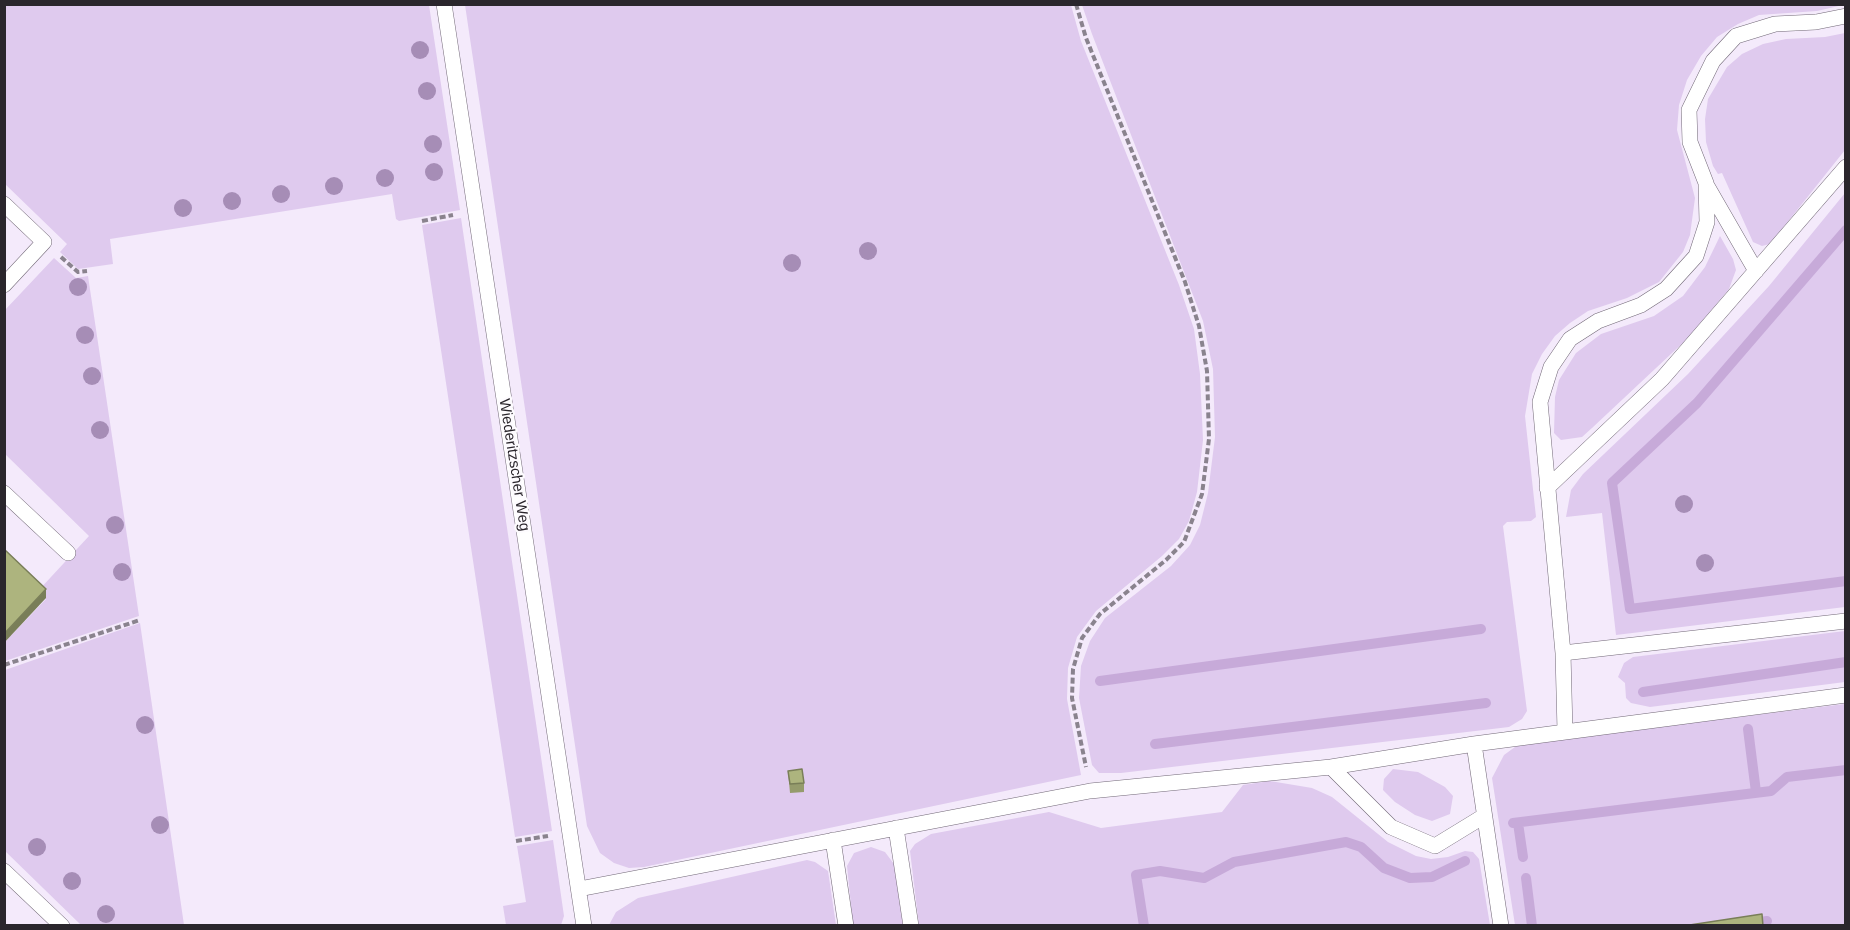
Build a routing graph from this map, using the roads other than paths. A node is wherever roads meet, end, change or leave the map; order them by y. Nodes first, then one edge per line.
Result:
1 (444, 4) edge
2 (1845, 16) edge
3 (1845, 167) edge
4 (1706, 183) junction
5 (4, 204) edge
6 (1756, 272) junction
7 (4, 285) edge
8 (1547, 488) junction
9 (4, 493) edge
10 (69, 553) dead end
11 (1845, 621) edge
12 (1563, 653) junction
13 (1845, 695) edge
14 (1565, 731) junction
15 (1474, 744) junction
16 (1331, 767) junction
17 (1484, 816) junction
18 (896, 828) junction
19 (833, 840) junction
20 (4, 871) edge
21 (579, 889) junction
22 (62, 926) edge
23 (584, 926) edge
24 (846, 926) edge
25 (911, 926) edge
26 (1501, 926) edge

1 - 21 lane, Wiederitzscher Weg
2 - 4 lane
3 - 6 lane
4 - 6 lane
4 - 8 lane
5 - 7 lane
6 - 8 lane
8 - 12 lane
9 - 10 lane
11 - 12 lane
12 - 14 lane
13 - 14 lane
14 - 15 lane
15 - 16 lane
15 - 17 lane
16 - 17 lane
16 - 18 lane
17 - 26 lane
18 - 19 lane
18 - 25 lane
19 - 21 lane
19 - 24 lane
20 - 22 lane
21 - 23 lane, Wiederitzscher Weg

